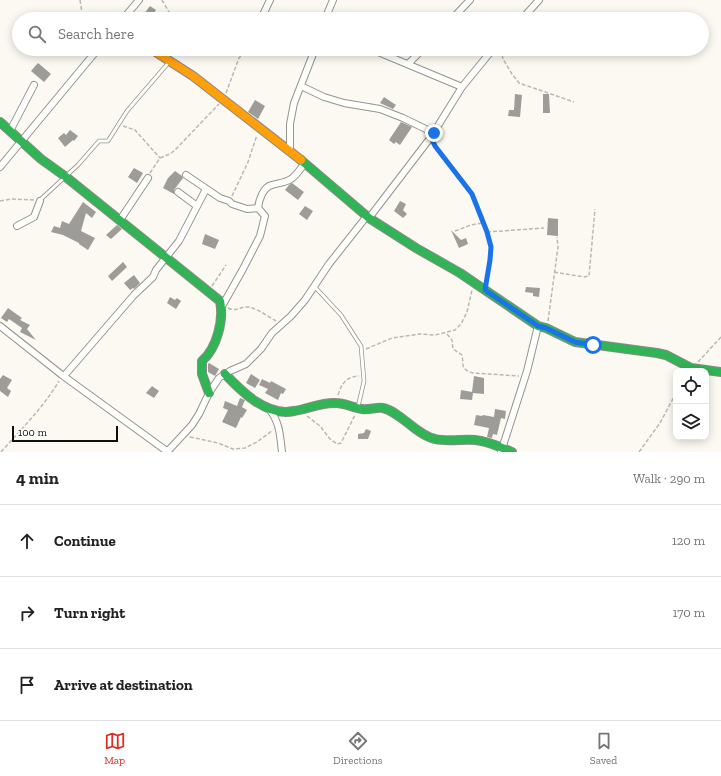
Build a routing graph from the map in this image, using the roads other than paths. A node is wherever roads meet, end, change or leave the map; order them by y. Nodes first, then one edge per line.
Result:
1 (139, 0) edge
2 (270, 0) edge
3 (333, 0) edge
4 (470, 0) edge
5 (539, 0) edge
6 (129, 12) edge
7 (264, 12) edge
8 (328, 12) edge
9 (459, 12) edge
10 (528, 12) edge
11 (92, 56) edge
12 (162, 56) edge
13 (312, 56) edge
14 (388, 56) edge
15 (416, 56) edge
16 (487, 56) edge
17 (170, 61) junction
18 (408, 64) junction
19 (34, 85) dead end
20 (301, 86) junction
21 (462, 87) junction
22 (0, 122) edge
23 (10, 131) junction
24 (433, 135) junction
25 (22, 141) junction
26 (290, 150) junction
27 (305, 163) junction
28 (0, 167) edge
29 (186, 175) dead end
30 (66, 177) junction
31 (148, 178) road end
32 (206, 189) junction
33 (178, 192) dead end
34 (40, 201) joint
35 (197, 206) junction
36 (258, 208) junction
37 (368, 217) junction
38 (120, 220) junction
39 (17, 226) dead end
40 (166, 257) junction
41 (314, 286) junction
42 (223, 306) junction
43 (0, 326) edge
44 (542, 327) junction
45 (721, 372) edge
46 (225, 374) junction
47 (63, 376) junction
48 (209, 393) junction
49 (358, 408) junction
50 (269, 409) junction
51 (502, 450) edge
52 (167, 452) edge
53 (282, 452) edge
54 (512, 452) edge

1 - 6 street
2 - 7 street
3 - 8 street
4 - 9 street
5 - 10 street
11 - 25 street
12 - 17 street
13 - 20 street
14 - 18 street
15 - 18 street
16 - 21 street
17 - 26 street
17 - 30 lane
18 - 21 street
19 - 23 street
20 - 24 street
20 - 26 street
21 - 24 street
22 - 23 street
23 - 25 street
24 - 37 street
25 - 28 street
25 - 30 street
26 - 27 street
27 - 36 street
27 - 37 street
29 - 32 street
30 - 34 lane
30 - 38 street
31 - 38 street
32 - 35 street
32 - 36 street
33 - 35 street
34 - 39 street
35 - 40 street
36 - 42 street
37 - 41 street
37 - 44 street
38 - 40 street
40 - 42 street
40 - 47 street
41 - 46 street
41 - 49 lane
42 - 48 street
43 - 47 street
44 - 45 street
44 - 51 street
46 - 48 street
46 - 50 street
47 - 52 street
48 - 52 street
49 - 50 street
49 - 51 street
50 - 53 street
51 - 54 street

